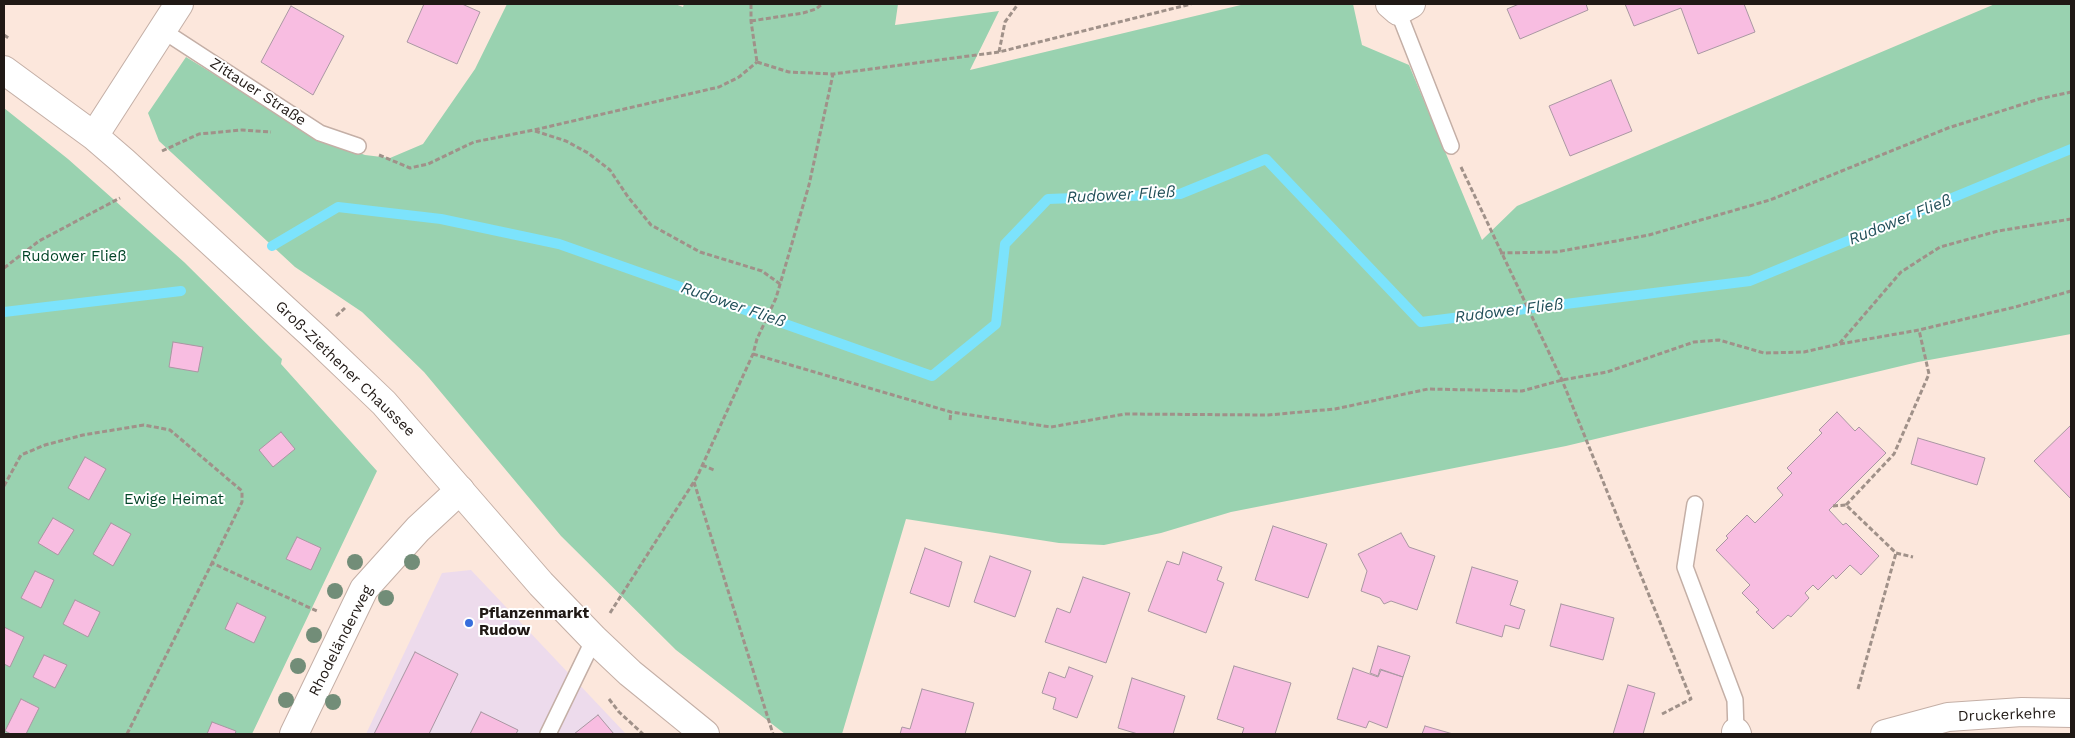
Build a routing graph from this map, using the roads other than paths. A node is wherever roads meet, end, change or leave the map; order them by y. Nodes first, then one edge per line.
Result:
1 (179, 4) edge
2 (1400, 6) edge
3 (162, 30) junction
4 (4, 70) edge
5 (94, 136) junction
6 (358, 146) road end
7 (1451, 146) road end
8 (460, 490) junction
9 (1695, 504) dead end
10 (594, 639) junction
11 (2071, 713) edge
12 (1736, 733) edge
13 (294, 734) edge
14 (548, 734) edge
15 (705, 734) edge
16 (1885, 734) edge

1 - 3 street
2 - 7 lane
3 - 5 street
3 - 6 lane, Zittauer Straße
4 - 5 street, Groß-Ziethener Chaussee
5 - 8 street, Groß-Ziethener Chaussee
8 - 10 street, Groß-Ziethener Chaussee
8 - 13 street, Rhodeländerweg
9 - 12 lane
10 - 14 lane
10 - 15 street, Groß-Ziethener Chaussee
11 - 16 street, Druckerkehre

